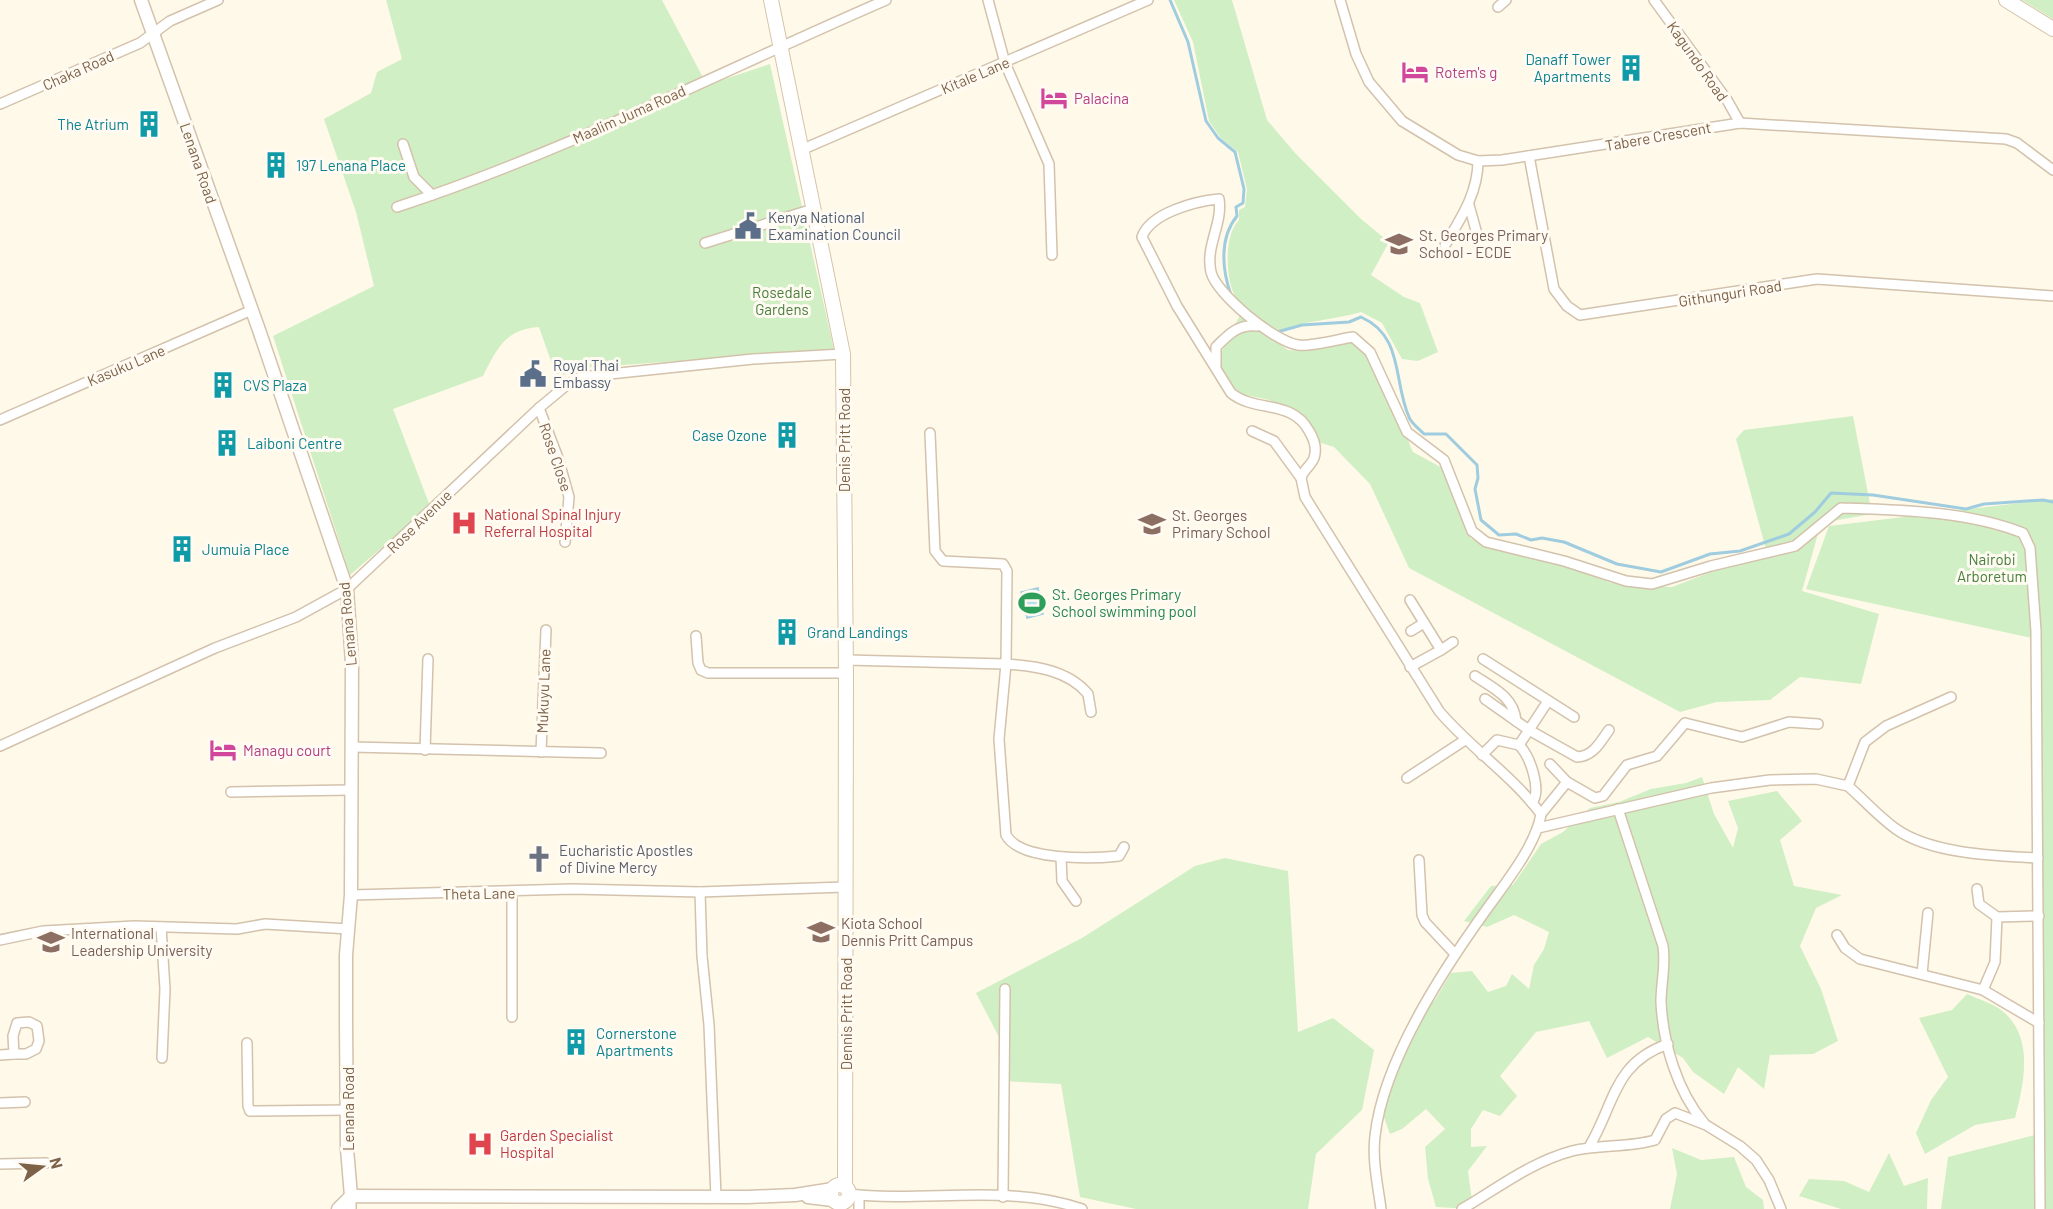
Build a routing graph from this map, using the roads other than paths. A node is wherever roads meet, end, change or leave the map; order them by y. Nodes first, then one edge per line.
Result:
1 (141, 0) edge
2 (218, 0) edge
3 (771, 0) edge
4 (886, 0) edge
5 (988, 0) edge
6 (1148, 0) edge
7 (1340, 0) edge
8 (1506, 0) edge
9 (1654, 0) edge
10 (2006, 0) edge
11 (1498, 7) dead end
12 (2053, 29) edge
13 (154, 34) junction
14 (780, 46) junction
15 (1005, 63) junction
16 (0, 104) edge
17 (1740, 123) junction
18 (404, 144) dead end
19 (801, 150) junction
20 (1529, 156) junction
21 (1478, 161) junction
22 (2053, 170) edge
23 (432, 195) junction
24 (1469, 205) junction
25 (397, 207) dead end
26 (813, 209) junction
27 (1477, 234) dead end
28 (705, 243) dead end
29 (1445, 245) dead end
30 (1052, 255) dead end
31 (2053, 296) edge
32 (252, 310) junction
33 (1257, 326) junction
34 (843, 354) junction
35 (1216, 369) junction
36 (539, 408) junction
37 (0, 420) edge
38 (1252, 431) dead end
39 (930, 432) dead end
40 (1301, 478) junction
41 (565, 542) dead end
42 (347, 589) junction
43 (1410, 600) dead end
44 (1424, 623) junction
45 (546, 630) dead end
46 (1411, 632) dead end
47 (696, 636) dead end
48 (1453, 642) dead end
49 (1441, 651) junction
50 (428, 659) dead end
51 (1483, 659) dead end
52 (1006, 664) junction
53 (846, 666) junction
54 (1410, 667) junction
55 (1475, 676) dead end
56 (1951, 697) dead end
57 (1485, 699) dead end
58 (1548, 701) junction
59 (1091, 712) dead end
60 (1574, 717) dead end
61 (1516, 720) junction
62 (1818, 724) dead end
63 (1529, 730) junction
64 (1609, 730) dead end
65 (1465, 740) junction
66 (1520, 745) junction
67 (0, 746) edge
68 (351, 747) junction
69 (425, 750) junction
70 (541, 752) junction
71 (601, 753) dead end
72 (1482, 755) junction
73 (1550, 764) dead end
74 (1407, 778) dead end
75 (1567, 782) junction
76 (1848, 786) junction
77 (351, 790) junction
78 (231, 792) dead end
79 (1532, 803) junction
80 (1618, 809) junction
81 (1540, 814) junction
82 (1538, 828) junction
83 (1124, 847) dead end
84 (1061, 857) junction
85 (2038, 858) junction
86 (1419, 860) dead end
87 (844, 887) junction
88 (1977, 889) dead end
89 (512, 892) junction
90 (700, 892) junction
91 (351, 895) junction
92 (1076, 901) dead end
93 (1928, 913) dead end
94 (2039, 916) junction
95 (1997, 917) junction
96 (161, 927) junction
97 (349, 929) junction
98 (1837, 935) dead end
99 (0, 940) edge
100 (1455, 954) junction
101 (1922, 974) junction
102 (1005, 988) dead end
103 (1983, 990) junction
104 (512, 1017) dead end
105 (2039, 1023) junction
106 (248, 1043) dead end
107 (1668, 1044) junction
108 (14, 1054) dead end
109 (0, 1055) edge
110 (162, 1058) dead end
111 (25, 1102) dead end
112 (0, 1103) edge
113 (349, 1110) junction
114 (1706, 1125) junction
115 (1589, 1147) junction
116 (0, 1164) edge
117 (46, 1164) dead end
118 (716, 1197) junction
119 (842, 1197) edge
120 (1003, 1197) junction
121 (351, 1203) edge
122 (338, 1209) edge
123 (858, 1209) edge
124 (1082, 1209) edge
125 (1381, 1209) edge
126 (1462, 1209) edge
127 (1781, 1209) edge
128 (2040, 1209) edge

1 - 13 street, Lenana Road
2 - 13 street, Chaka Road
3 - 14 main road, Denis Pritt Road
4 - 14 street, Maalim Juma Road
5 - 15 street
6 - 15 street, Kitale Lane
7 - 21 street, Tabere Crescent
8 - 11 street
9 - 17 street, Kagundo Road
10 - 12 main road
13 - 16 street, Chaka Road
13 - 32 street, Lenana Road
14 - 19 main road, Denis Pritt Road
14 - 23 street, Maalim Juma Road
15 - 19 street, Kitale Lane
15 - 30 street
17 - 20 street, Tabere Crescent
17 - 22 street, Tabere Crescent
18 - 23 street
19 - 26 main road, Denis Pritt Road
20 - 21 street, Tabere Crescent
20 - 31 street, Githunguri Road
21 - 24 street
23 - 25 street, Maalim Juma Road
24 - 27 street
24 - 29 street
26 - 28 street
26 - 34 main road, Denis Pritt Road
32 - 37 street, Kasuku Lane
32 - 42 street, Lenana Road
33 - 35 street
33 - 35 street
33 - 85 street
34 - 36 street, Rose Avenue
34 - 53 main road, Denis Pritt Road
35 - 40 street
36 - 41 street, Rose Close
36 - 42 street, Rose Avenue
38 - 40 street
39 - 52 street
40 - 54 street
42 - 67 street, Rose Avenue
42 - 68 street, Lenana Road
43 - 44 street
44 - 46 street
44 - 49 street
45 - 70 street, Mukuyu Lane
47 - 53 street
48 - 49 street
49 - 54 street
50 - 69 street
51 - 58 street
52 - 53 street
52 - 59 street
52 - 84 street
53 - 87 main road, Denis Pritt Road
54 - 65 street
55 - 61 street
56 - 76 street
57 - 61 street
58 - 60 street
58 - 63 street
61 - 63 street
62 - 75 street
63 - 64 street
63 - 66 street
65 - 72 street
65 - 74 street
66 - 72 street
66 - 79 street
68 - 69 street, Mukuyu Lane
68 - 77 street, Lenana Road
69 - 70 street, Mukuyu Lane
70 - 71 street, Mukuyu Lane
72 - 79 street
73 - 75 street
75 - 81 street
76 - 80 street
76 - 85 street
77 - 78 street
77 - 91 street, Lenana Road
79 - 81 street
80 - 82 street
80 - 107 street
81 - 82 street
82 - 100 street
83 - 84 street
84 - 92 street
85 - 94 street
86 - 100 street
87 - 90 street
87 - 119 main road, Dennis Pritt Road
88 - 95 street
89 - 90 street, Theta Lane
89 - 91 street, Theta Lane
89 - 104 street
90 - 118 street
91 - 97 street, Lenana Road
93 - 101 street
94 - 95 street
94 - 105 street
95 - 103 street
96 - 97 street
96 - 99 street
96 - 110 street
97 - 113 street, Lenana Road
98 - 101 street
100 - 125 street
101 - 103 street
102 - 120 street
103 - 105 street
105 - 128 street
106 - 113 street
107 - 114 street
107 - 115 street
108 - 109 street
111 - 112 street
113 - 121 street, Lenana Road
114 - 115 street
114 - 127 street
115 - 126 street
116 - 117 street
118 - 119 street
118 - 121 street
119 - 120 street
119 - 123 street
120 - 124 street
121 - 122 street

